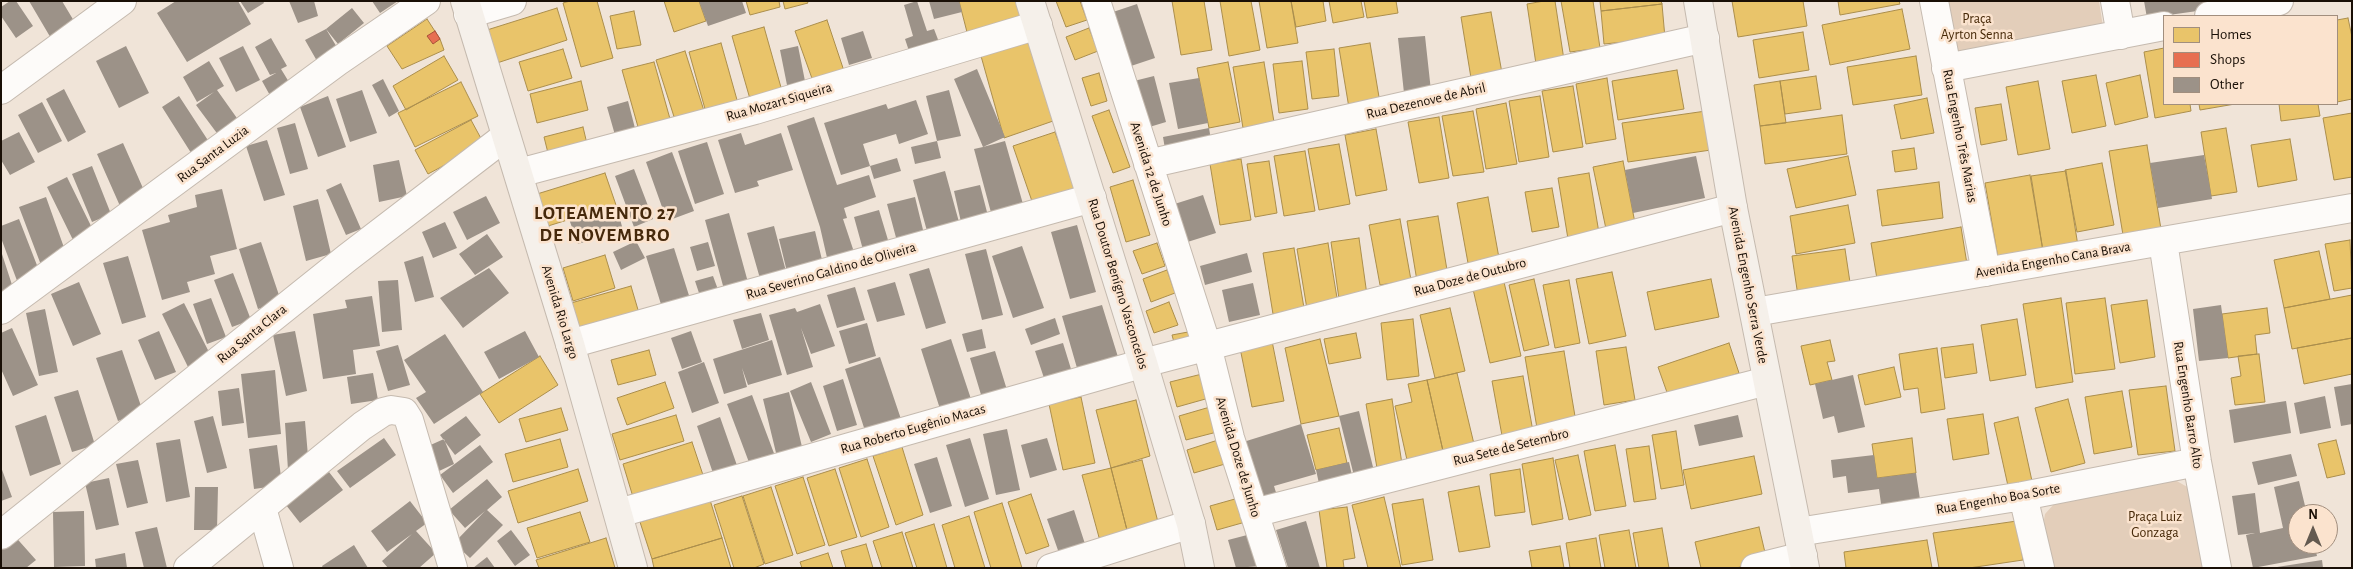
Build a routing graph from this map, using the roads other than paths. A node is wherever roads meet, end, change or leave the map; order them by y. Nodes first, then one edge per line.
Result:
1 (122, 1) edge
2 (426, 1) edge
3 (512, 1) edge
4 (1698, 1) edge
5 (1934, 1) edge
6 (2115, 1) edge
7 (2279, 1) edge
8 (1102, 3) edge
9 (466, 7) edge
10 (1034, 13) edge
11 (2214, 15) edge
12 (2163, 26) edge
13 (2121, 35) junction
14 (1705, 38) junction
15 (1946, 68) junction
16 (1, 90) edge
17 (506, 136) junction
18 (1148, 164) junction
19 (519, 173) junction
20 (1092, 198) junction
21 (1733, 208) junction
22 (2352, 208) edge
23 (2162, 242) junction
24 (1986, 272) junction
25 (1, 310) edge
26 (1755, 312) junction
27 (570, 344) junction
28 (1207, 346) junction
29 (1143, 363) junction
30 (1767, 381) junction
31 (2197, 462) junction
32 (2023, 496) junction
33 (262, 508) junction
34 (619, 512) junction
35 (1254, 512) junction
36 (1191, 524) junction
37 (1, 535) edge
38 (1802, 552) edge
39 (188, 568) edge
40 (279, 568) edge
41 (453, 568) edge
42 (633, 568) edge
43 (1052, 568) edge
44 (1200, 568) edge
45 (1272, 568) edge
46 (1755, 568) edge
47 (2040, 568) edge
48 (2217, 568) edge

1 - 16 street
2 - 25 street, Rua Santa Luzia
3 - 9 street
4 - 14 main road, Avenida Engenho Serra Verde
5 - 15 street, Rua Engenho Três Marias
6 - 13 street
7 - 11 street
8 - 18 street, Avenida 12 de Junho
9 - 17 main road, Avenida Rio Largo
10 - 19 street, Rua Mozart Siqueira
10 - 20 main road, Rua Doutor Benígno Vasconcelos
12 - 13 street
13 - 15 street
14 - 18 street, Rua Dezenove de Abril
14 - 21 main road, Avenida Engenho Serra Verde
15 - 24 street, Rua Engenho Três Marias
17 - 19 main road, Avenida Rio Largo
17 - 37 street, Rua Santa Clara
18 - 28 street, Avenida 12 de Junho
19 - 27 main road, Avenida Rio Largo
20 - 27 street, Rua Severino Galdino de Oliveira
20 - 29 main road, Rua Doutor Benígno Vasconcelos
21 - 26 main road, Avenida Engenho Serra Verde
21 - 28 street, Rua Doze de Outubro
22 - 23 street, Avenida Engenho Cana Brava
23 - 24 street, Avenida Engenho Cana Brava
23 - 31 street, Rua Engenho Barro Alto
24 - 26 street, Avenida Engenho Cana Brava
26 - 30 main road, Avenida Engenho Serra Verde
27 - 34 main road, Avenida Rio Largo
28 - 29 street, Rua Roberto Eugênio Macas
28 - 35 street, Avenida Doze de Junho
29 - 34 street, Rua Roberto Eugênio Macas
29 - 36 main road, Rua Doutor Benígno Vasconcelos
30 - 35 street, Rua Sete de Setembro
30 - 38 main road, Avenida Engenho Serra Verde
31 - 32 street, Rua Engenho Boa Sorte
31 - 48 street, Rua Engenho Barro Alto
32 - 38 street, Rua Engenho Boa Sorte
32 - 47 street
33 - 39 street
33 - 40 street
33 - 41 street
34 - 42 main road, Avenida Rio Largo
35 - 45 street, Avenida Doze de Junho
36 - 43 street
36 - 44 main road, Rua Doutor Benígno Vasconcelos
38 - 46 street, Rua Engenho Boa Sorte

